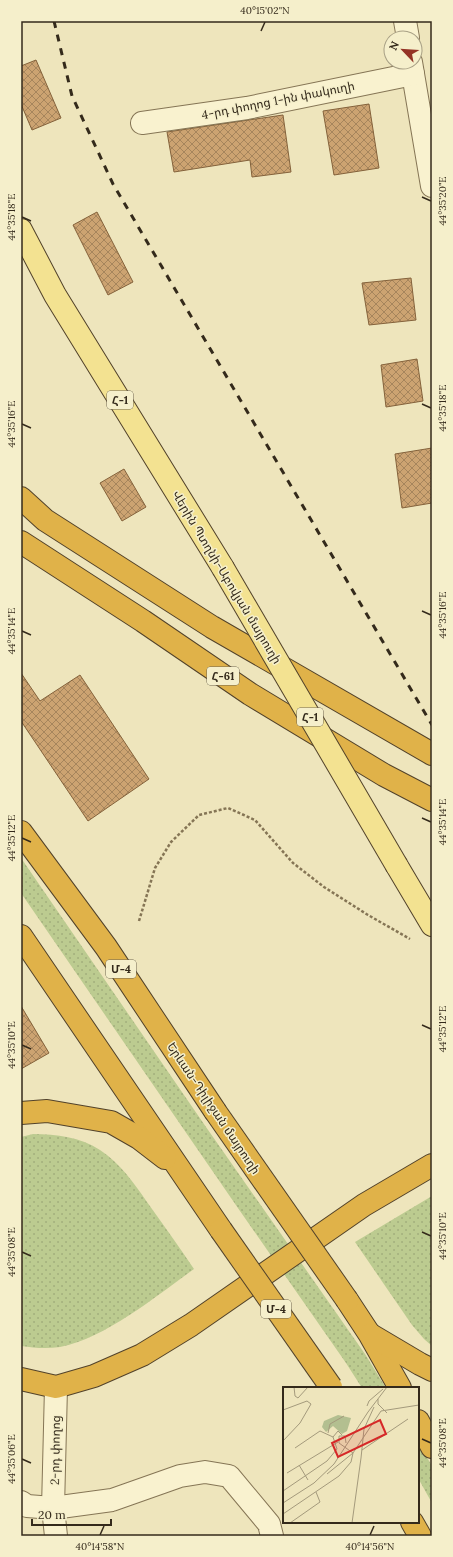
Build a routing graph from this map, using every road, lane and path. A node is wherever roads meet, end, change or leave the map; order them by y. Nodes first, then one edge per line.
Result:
1 (404, 70) edge
2 (412, 70) edge
3 (142, 123) dead end
4 (432, 186) edge
5 (21, 230) edge
6 (21, 498) edge
7 (21, 542) edge
8 (428, 749) edge
9 (432, 800) edge
10 (21, 832) edge
11 (139, 921) dead end
12 (432, 925) edge
13 (21, 936) edge
14 (413, 941) dead end
15 (21, 1113) edge
16 (432, 1165) edge
17 (183, 1173) junction
18 (370, 1335) junction
19 (432, 1370) edge
20 (21, 1379) edge
21 (56, 1387) junction
22 (330, 1387) edge
23 (399, 1387) edge
24 (419, 1424) edge
25 (432, 1447) edge
26 (21, 1502) edge
27 (53, 1508) junction
28 (413, 1523) edge
29 (56, 1536) edge
30 (272, 1536) edge
31 (420, 1536) edge

1 - 3 street, 4-րդ փողոց 1-ին փակուղի
2 - 4 street
5 - 12 main road, Վերին Պտղնի-Աբովյան մայրուղի / Հ-1, bridge
6 - 8 highway
7 - 9 highway, Հ-61
10 - 18 highway, Երևան-Դիլիջան մայրուղի / Մ-4, bridge
11 - 14 path
13 - 17 highway, Մ-4
15 - 17 highway
16 - 21 highway
17 - 22 highway, Մ-4, bridge
18 - 19 highway
18 - 23 highway, Երևան-Դիլիջան մայրուղի / Մ-4
20 - 21 highway
21 - 27 street, 2-րդ փողոց
24 - 25 highway
26 - 27 street
27 - 29 street, 2-րդ փողոց
27 - 30 street
28 - 31 highway

